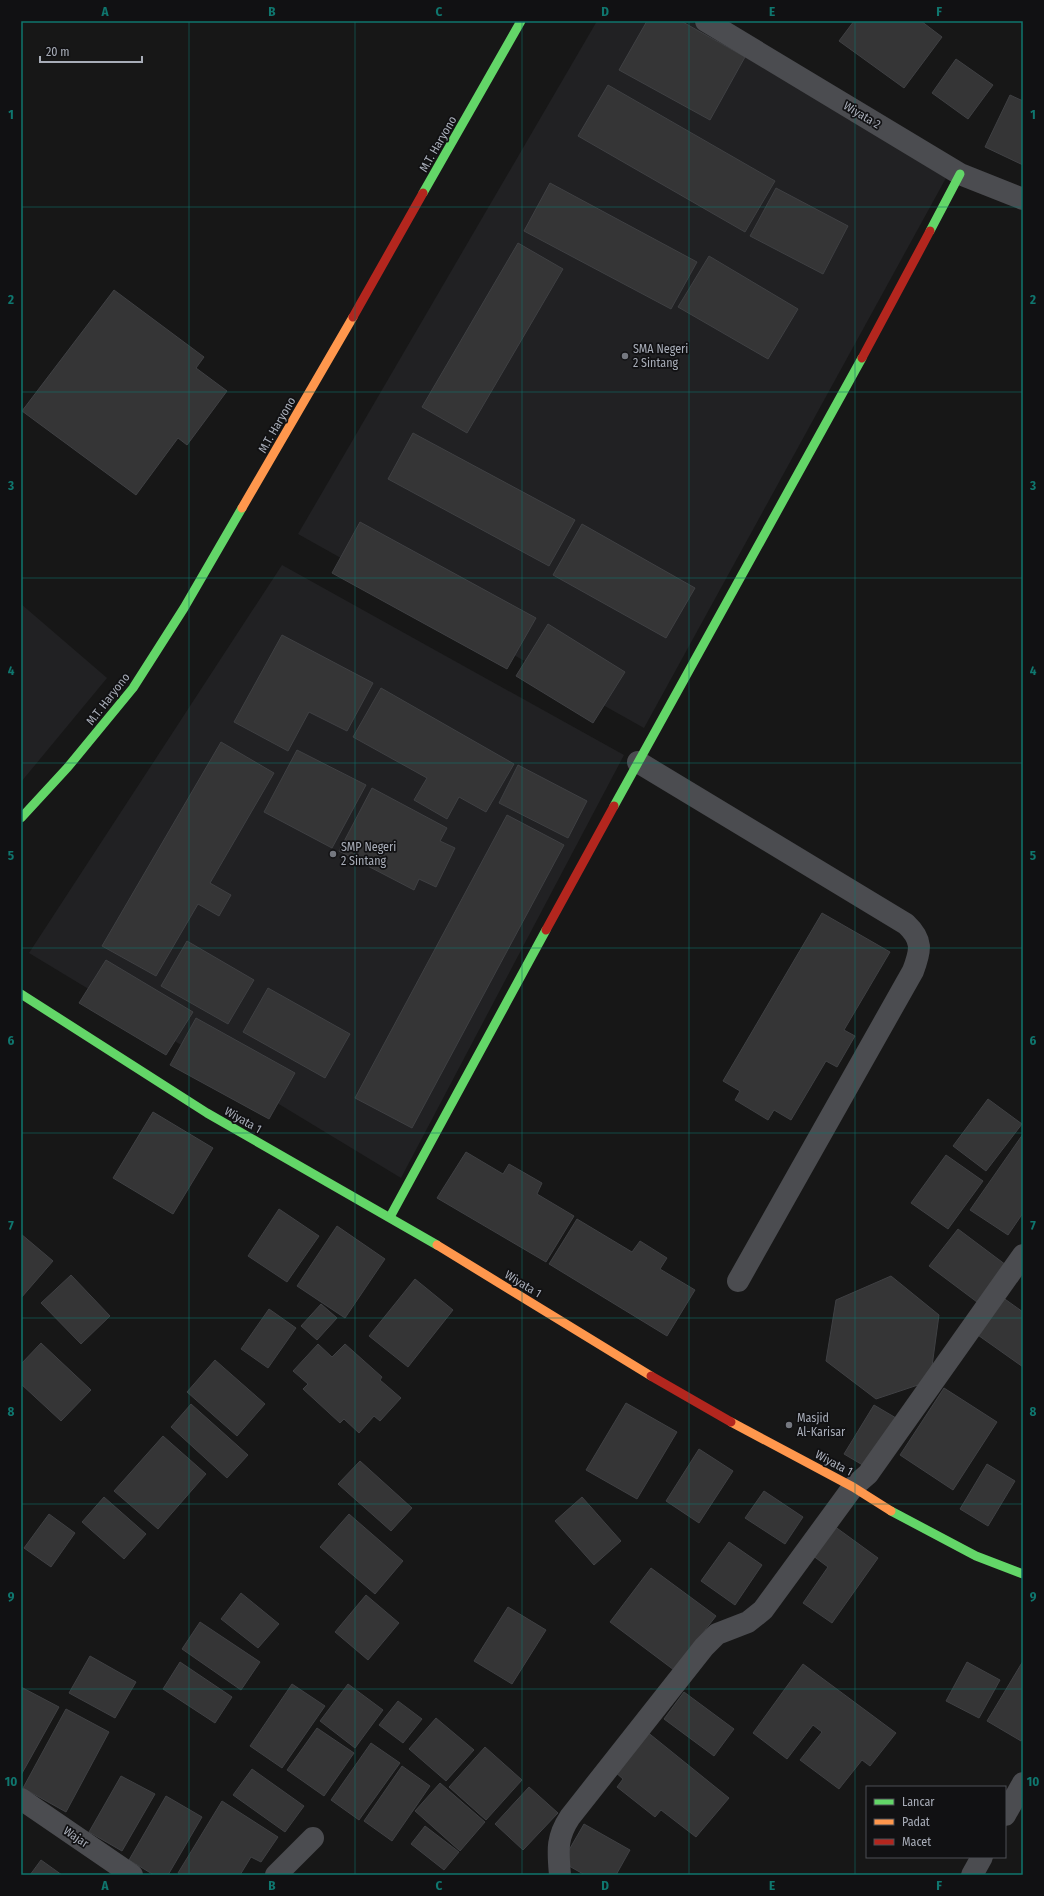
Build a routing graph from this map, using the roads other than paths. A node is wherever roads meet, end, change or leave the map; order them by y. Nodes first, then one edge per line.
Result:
1 (521, 21) edge
2 (706, 21) edge
3 (960, 174) junction
4 (1023, 200) edge
5 (638, 762) junction
6 (21, 818) edge
7 (21, 994) edge
8 (390, 1217) junction
9 (1023, 1255) edge
10 (738, 1281) dead end
11 (853, 1487) junction
12 (1023, 1574) edge
13 (1023, 1783) edge
14 (21, 1799) edge
15 (1006, 1813) edge
16 (313, 1838) dead end
17 (981, 1858) edge
18 (132, 1875) edge
19 (276, 1875) edge
20 (560, 1875) edge
21 (972, 1875) edge

1 - 6 main road, M.T. Haryono
2 - 3 street, Wiyata 2
3 - 4 street, Wiyata 2
3 - 5 main road
5 - 8 main road
5 - 10 street
7 - 8 main road, Wiyata 1
8 - 11 main road, Wiyata 1
9 - 11 street
11 - 12 main road, Wiyata 1
11 - 20 street
13 - 15 street
14 - 18 street, Wajar
16 - 19 street
17 - 21 street

